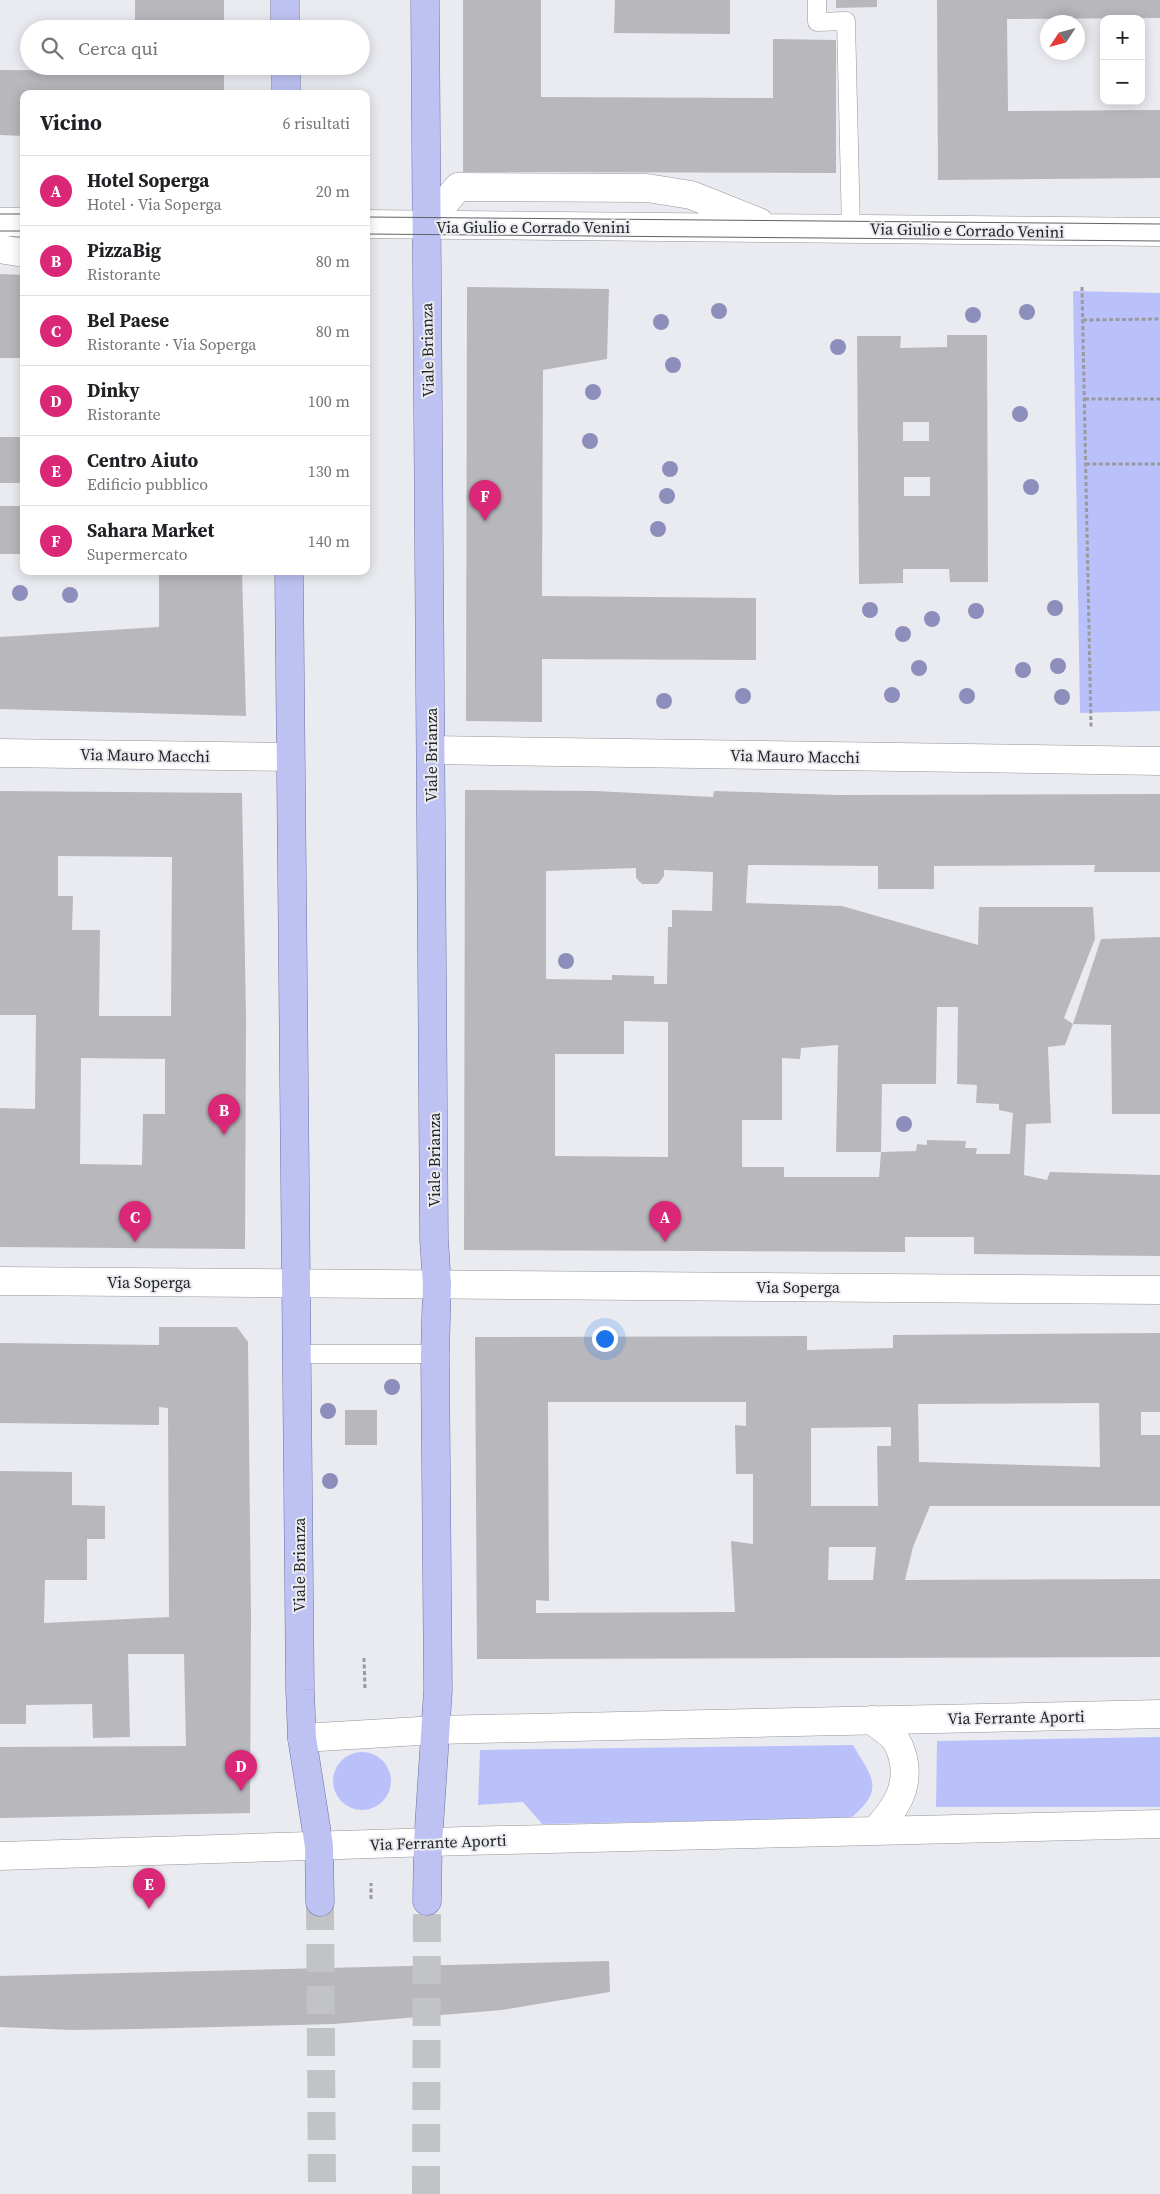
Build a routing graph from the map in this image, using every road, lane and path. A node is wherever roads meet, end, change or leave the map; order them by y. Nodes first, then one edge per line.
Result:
1 (285, 0) edge
2 (425, 0) edge
3 (817, 0) edge
4 (285, 20) edge
5 (286, 75) edge
6 (286, 90) edge
7 (0, 222) edge
8 (20, 222) edge
9 (370, 224) edge
10 (426, 226) junction
11 (774, 228) junction
12 (851, 230) junction
13 (1160, 232) edge
14 (0, 249) edge
15 (20, 252) edge
16 (1082, 287) dead end
17 (1160, 319) edge
18 (1083, 320) junction
19 (1085, 399) junction
20 (1160, 399) edge
21 (1086, 464) junction
22 (1160, 464) edge
23 (289, 575) edge
24 (431, 750) junction
25 (0, 753) edge
26 (290, 758) junction
27 (1092, 760) junction
28 (1160, 761) edge
29 (0, 1281) edge
30 (297, 1284) junction
31 (437, 1284) junction
32 (1160, 1290) edge
33 (297, 1354) junction
34 (435, 1354) junction
35 (364, 1658) dead end
36 (365, 1690) dead end
37 (1160, 1714) edge
38 (872, 1720) junction
39 (436, 1730) junction
40 (302, 1738) junction
41 (1160, 1824) edge
42 (876, 1830) junction
43 (428, 1843) junction
44 (319, 1846) junction
45 (0, 1856) edge
46 (371, 1883) dead end
47 (371, 1899) dead end
48 (428, 1901) tunnel mouth
49 (320, 1902) tunnel mouth

1 - 4 main road
2 - 10 main road, Viale Brianza
3 - 12 lane
5 - 6 main road
7 - 8 street
9 - 10 street
10 - 11 street, Via Giulio e Corrado Venini
10 - 11 street, Via Giulio e Corrado Venini
10 - 24 main road, Viale Brianza
11 - 12 street, Via Giulio e Corrado Venini
12 - 13 street, Via Giulio e Corrado Venini
14 - 15 street
16 - 18 path
17 - 18 path
18 - 19 path
19 - 20 path
19 - 21 path
21 - 22 path
21 - 27 path
23 - 26 main road, Viale Brianza
24 - 27 street, Via Mauro Macchi
24 - 31 main road, Viale Brianza
25 - 26 street, Via Mauro Macchi
26 - 30 main road, Viale Brianza
27 - 28 street, Via Mauro Macchi
29 - 30 street, Via Soperga
30 - 31 street
30 - 33 main road, Viale Brianza
31 - 32 street, Via Soperga
31 - 34 main road, Viale Brianza
33 - 34 lane
33 - 40 main road, Viale Brianza
34 - 39 main road, Viale Brianza
35 - 36 path
37 - 38 street, Via Ferrante Aporti
38 - 39 street, Via Ferrante Aporti
38 - 42 street
39 - 40 street, Via Ferrante Aporti
39 - 43 main road, Viale Brianza
40 - 44 main road, Viale Brianza
41 - 42 street, Via Ferrante Aporti
42 - 43 street, Via Ferrante Aporti
43 - 44 street, Via Ferrante Aporti
43 - 48 main road, Viale Brianza
44 - 45 street, Via Ferrante Aporti
44 - 49 main road, Viale Brianza
46 - 47 path

